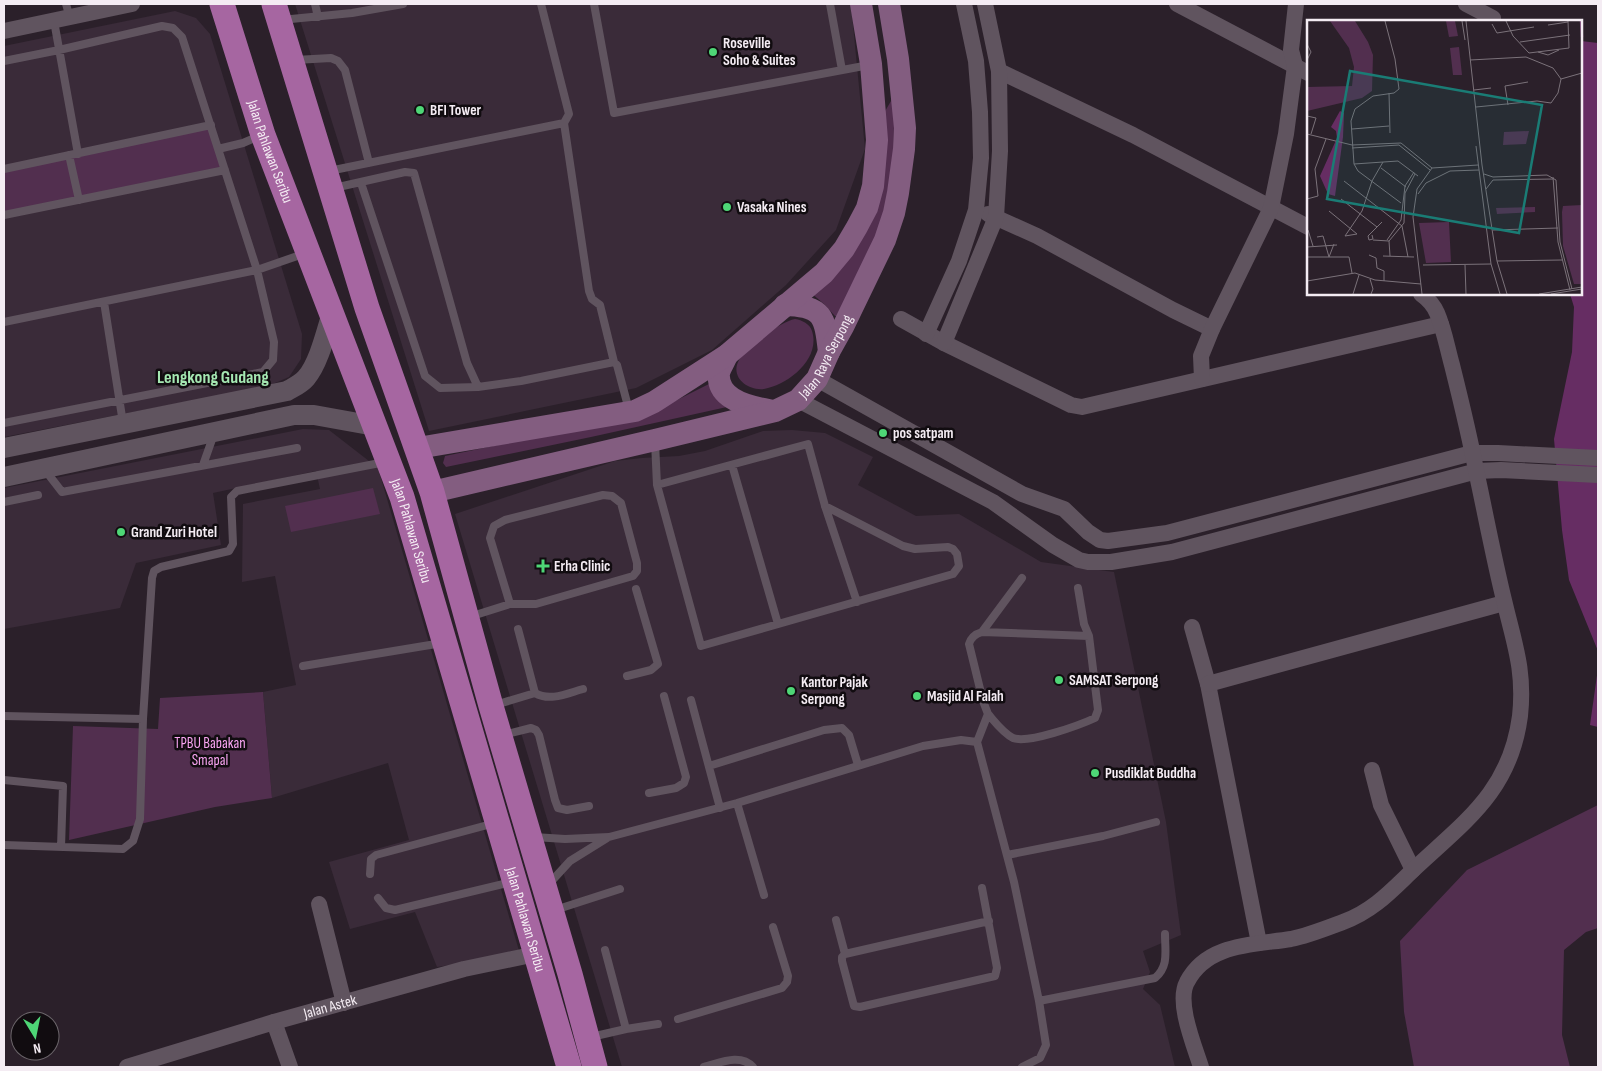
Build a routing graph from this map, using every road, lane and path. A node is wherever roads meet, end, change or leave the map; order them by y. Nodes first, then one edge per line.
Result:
1 (132, 4) edge
2 (222, 4) edge
3 (315, 4) edge
4 (350, 4) edge
5 (403, 4) edge
6 (542, 4) edge
7 (594, 4) edge
8 (830, 4) edge
9 (861, 4) edge
10 (889, 4) edge
11 (964, 4) edge
12 (985, 4) edge
13 (1177, 4) edge
14 (1296, 4) edge
15 (1466, 4) edge
16 (68, 11) edge
17 (277, 12) edge
18 (352, 13) junction
19 (318, 17) junction
20 (1493, 18) dead end
21 (54, 21) junction
22 (4, 32) edge
23 (59, 50) junction
24 (898, 58) junction
25 (291, 60) junction
26 (4, 61) edge
27 (871, 64) junction
28 (1302, 69) edge
29 (842, 70) junction
30 (999, 72) junction
31 (564, 123) junction
32 (210, 125) junction
33 (263, 135) junction
34 (218, 149) junction
35 (78, 154) junction
36 (69, 156) junction
37 (369, 163) junction
38 (4, 169) edge
39 (225, 170) junction
40 (327, 181) junction
41 (361, 183) junction
42 (79, 200) junction
43 (1271, 208) junction
44 (976, 210) junction
45 (4, 215) edge
46 (996, 217) junction
47 (1307, 226) edge
48 (308, 252) junction
49 (257, 270) junction
50 (1423, 295) edge
51 (104, 302) junction
52 (785, 305) junction
53 (332, 313) junction
54 (900, 319) dead end
55 (4, 322) edge
56 (1442, 324) junction
57 (1212, 330) junction
58 (926, 334) junction
59 (944, 343) junction
60 (829, 352) junction
61 (727, 355) junction
62 (614, 362) junction
63 (1202, 378) junction
64 (817, 379) junction
65 (478, 387) junction
66 (287, 391) junction
67 (121, 400) junction
68 (798, 400) junction
69 (869, 408) junction
70 (775, 411) junction
71 (629, 412) junction
72 (294, 415) junction
73 (4, 423) edge
74 (124, 425) junction
75 (375, 426) junction
76 (855, 430) junction
77 (214, 432) junction
78 (655, 440) junction
79 (4, 448) edge
80 (297, 448) dead end
81 (418, 448) junction
82 (1472, 453) junction
83 (1598, 458) edge
84 (390, 462) junction
85 (203, 465) junction
86 (732, 465) junction
87 (43, 468) junction
88 (1477, 471) junction
89 (1598, 475) edge
90 (4, 477) edge
91 (657, 485) junction
92 (432, 492) junction
93 (38, 495) dead end
94 (4, 501) edge
95 (825, 506) junction
96 (1022, 578) dead end
97 (1078, 588) dead end
98 (636, 589) dead end
99 (857, 602) junction
100 (1504, 603) junction
101 (510, 604) junction
102 (467, 618) junction
103 (778, 624) junction
104 (1192, 626) dead end
105 (518, 629) dead end
106 (982, 632) junction
107 (1089, 636) junction
108 (444, 642) junction
109 (303, 666) dead end
110 (627, 676) dead end
111 (1208, 684) junction
112 (582, 689) dead end
113 (535, 693) junction
114 (664, 696) dead end
115 (691, 700) dead end
116 (491, 706) junction
117 (988, 714) junction
118 (4, 716) edge
119 (142, 719) junction
120 (501, 736) junction
121 (977, 742) junction
122 (858, 765) junction
123 (709, 766) junction
124 (1372, 770) dead end
125 (4, 780) edge
126 (649, 793) dead end
127 (737, 803) junction
128 (589, 806) dead end
129 (716, 809) junction
130 (1156, 822) dead end
131 (498, 823) junction
132 (530, 836) junction
133 (608, 837) junction
134 (4, 845) edge
135 (61, 847) junction
136 (1007, 855) junction
137 (1413, 870) junction
138 (370, 874) dead end
139 (514, 882) junction
140 (982, 888) dead end
141 (620, 889) dead end
142 (764, 895) dead end
143 (378, 898) dead end
144 (548, 900) junction
145 (319, 904) dead end
146 (836, 920) dead end
147 (989, 921) junction
148 (773, 927) dead end
149 (1165, 934) dead end
150 (1259, 943) junction
151 (605, 950) dead end
152 (536, 954) junction
153 (845, 954) junction
154 (1039, 1001) junction
155 (344, 1002) junction
156 (678, 1019) dead end
157 (274, 1022) junction
158 (658, 1024) dead end
159 (626, 1029) junction
160 (586, 1038) junction
161 (126, 1067) edge
162 (290, 1067) edge
163 (570, 1067) edge
164 (595, 1067) edge
165 (704, 1067) edge
166 (753, 1067) edge
167 (1022, 1067) edge
168 (1201, 1067) edge

1 - 16 street
2 - 33 main road, Jalan Pahlawan Seribu
3 - 19 lane
4 - 18 lane
5 - 18 lane
6 - 31 lane
7 - 29 lane
8 - 29 lane
9 - 27 main road
10 - 24 main road, Jalan Raya Serpong
11 - 44 street
12 - 30 street
13 - 28 street
14 - 28 street
15 - 20 street
16 - 21 street
17 - 19 lane
17 - 25 main road, Jalan Pahlawan Seribu
18 - 19 lane
21 - 22 street
21 - 23 lane
23 - 26 lane
23 - 32 lane
23 - 35 lane
24 - 27 main road
24 - 60 main road, Jalan Raya Serpong
25 - 37 lane
25 - 40 main road, Jalan Pahlawan Seribu
27 - 29 lane
27 - 52 main road
28 - 43 street
30 - 43 street
30 - 46 street
31 - 37 lane
31 - 62 lane
32 - 34 lane
32 - 35 lane
33 - 34 lane
33 - 48 main road, Jalan Pahlawan Seribu
34 - 39 lane
35 - 36 lane
36 - 38 lane
36 - 42 lane
37 - 40 lane
39 - 42 lane
39 - 49 lane
40 - 41 lane
40 - 81 main road, Jalan Pahlawan Seribu
41 - 65 lane
41 - 65 lane
42 - 45 lane
43 - 47 street
43 - 57 street
44 - 46 street
44 - 58 street
46 - 57 street
46 - 59 street
48 - 49 lane
48 - 53 main road, Jalan Pahlawan Seribu
49 - 51 lane
49 - 67 lane
50 - 56 street
51 - 55 lane
51 - 67 lane
52 - 60 main road
52 - 61 main road
53 - 66 street
53 - 75 main road, Jalan Pahlawan Seribu
54 - 58 street
56 - 63 street
56 - 82 street
57 - 63 street
58 - 59 street
59 - 63 street
60 - 64 main road, Jalan Raya Serpong
61 - 70 main road
61 - 71 main road
62 - 65 lane
62 - 71 lane
64 - 68 main road, Jalan Raya Serpong
64 - 69 street
66 - 72 street
66 - 74 street
67 - 73 lane
67 - 74 lane
68 - 70 main road, Jalan Raya Serpong
68 - 76 street
69 - 76 street
69 - 82 street
70 - 78 main road, Jalan Raya Serpong
71 - 81 main road
72 - 75 street
72 - 77 street
74 - 79 street
75 - 84 main road, Jalan Pahlawan Seribu
76 - 88 street
77 - 85 lane
77 - 87 street
78 - 91 lane
78 - 92 main road, Jalan Raya Serpong
80 - 85 lane
81 - 92 main road, Jalan Pahlawan Seribu
82 - 83 street
82 - 88 street
84 - 108 main road, Jalan Pahlawan Seribu
84 - 119 lane
85 - 87 lane
86 - 91 lane
86 - 95 lane
86 - 103 lane
87 - 90 street
88 - 89 street
88 - 100 street
91 - 103 lane
92 - 102 main road, Jalan Pahlawan Seribu
93 - 94 lane
95 - 99 lane
95 - 99 lane
96 - 106 lane
97 - 107 lane
98 - 110 lane
99 - 103 lane
100 - 111 street
100 - 137 street
101 - 101 lane
101 - 102 lane
102 - 116 main road, Jalan Pahlawan Seribu
104 - 111 street
105 - 113 lane
106 - 107 lane
106 - 117 lane
107 - 117 lane
108 - 109 lane
108 - 131 main road, Jalan Pahlawan Seribu
111 - 150 street
112 - 113 lane
113 - 116 lane
114 - 126 lane
115 - 123 lane
116 - 120 main road, Jalan Pahlawan Seribu
117 - 121 lane
118 - 119 lane
119 - 135 lane
120 - 128 lane
120 - 132 main road, Jalan Pahlawan Seribu
121 - 122 lane
121 - 136 lane
122 - 123 lane
122 - 127 lane
123 - 129 lane
124 - 137 street
125 - 135 lane
127 - 129 lane
127 - 142 lane
129 - 133 lane
130 - 136 lane
131 - 138 lane
131 - 139 main road, Jalan Pahlawan Seribu
132 - 133 lane
132 - 144 main road, Jalan Pahlawan Seribu
133 - 144 lane
134 - 135 lane
136 - 154 lane
137 - 150 street
139 - 143 lane
139 - 152 main road, Jalan Pahlawan Seribu
140 - 147 lane
141 - 144 lane
144 - 160 main road, Jalan Pahlawan Seribu
145 - 155 street
146 - 153 lane
147 - 153 lane
147 - 153 lane
148 - 156 lane
149 - 154 lane
150 - 168 street
151 - 159 lane
152 - 155 street, Jalan Astek
152 - 163 main road, Jalan Pahlawan Seribu
154 - 167 lane
155 - 157 street, Jalan Astek
157 - 161 street, Jalan Astek
157 - 162 street
158 - 159 lane
159 - 160 lane
160 - 164 main road, Jalan Pahlawan Seribu
165 - 166 lane

